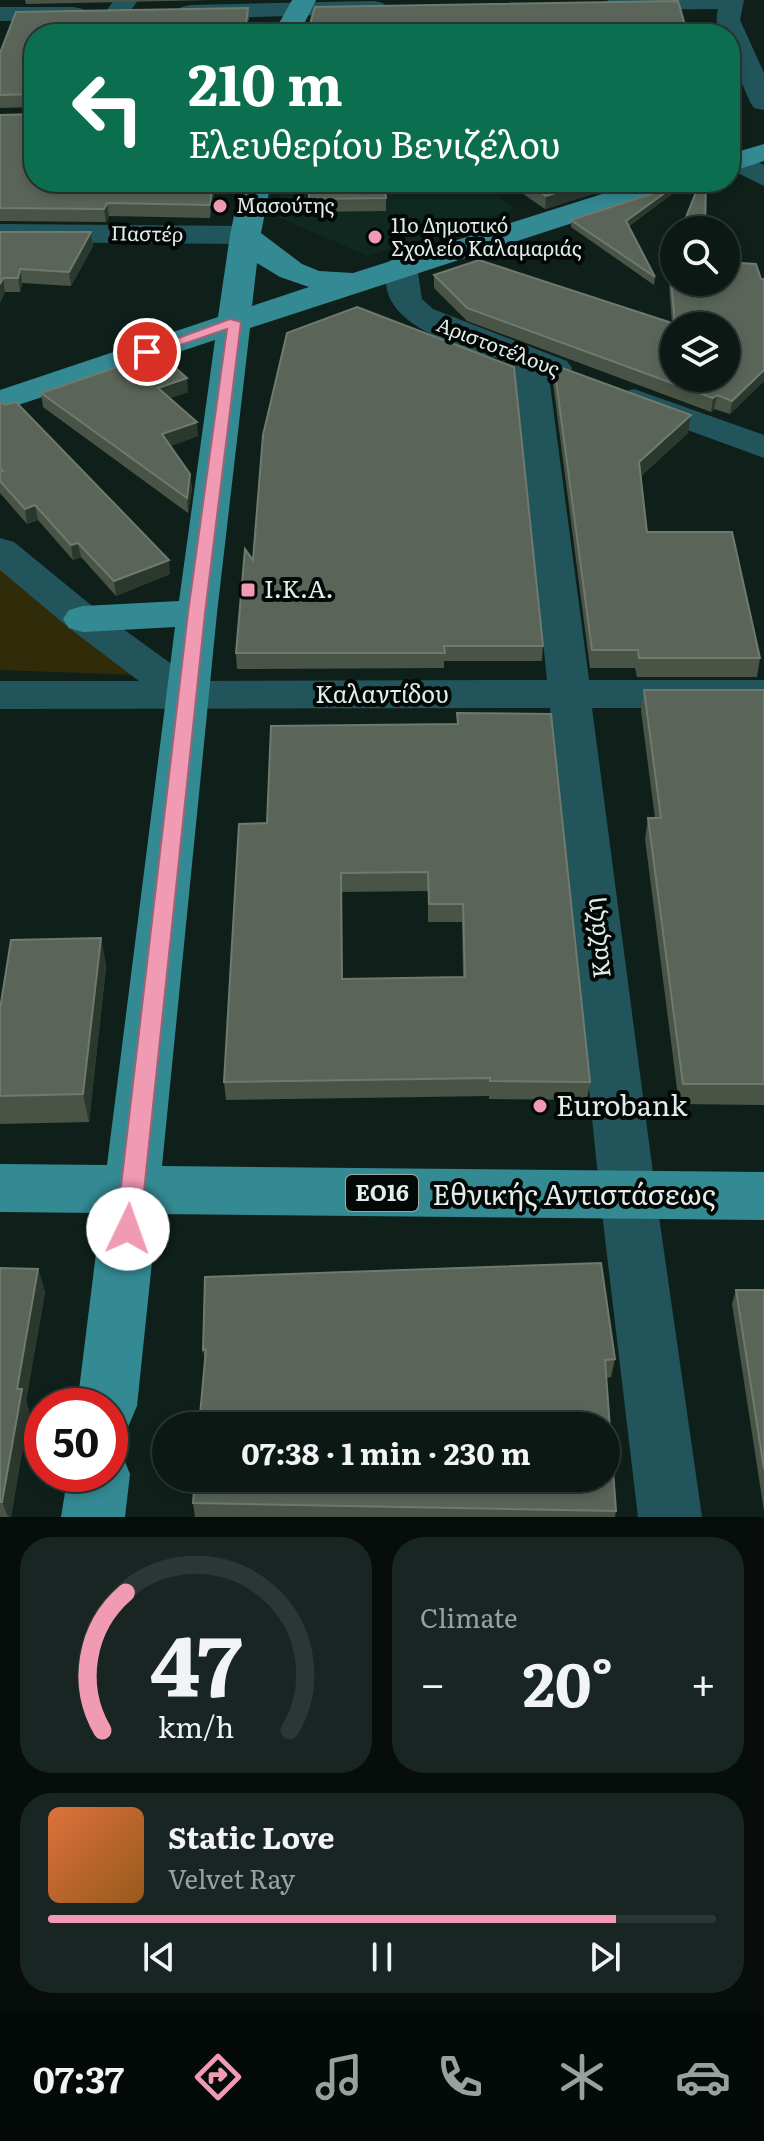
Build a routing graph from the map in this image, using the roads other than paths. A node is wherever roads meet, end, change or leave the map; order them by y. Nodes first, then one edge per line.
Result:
1 (732, 0) edge
2 (595, 3) edge
3 (300, 5) edge
4 (392, 7) edge
5 (138, 10) edge
6 (0, 14) edge
7 (291, 24) edge
8 (729, 24) edge
9 (740, 56) edge
10 (756, 103) edge
11 (764, 152) edge
12 (740, 160) edge
13 (740, 165) edge
14 (764, 177) edge
15 (254, 192) edge
16 (638, 192) edge
17 (0, 233) edge
18 (245, 235) junction
19 (401, 267) junction
20 (362, 280) junction
21 (235, 322) junction
22 (530, 359) junction
23 (0, 401) edge
24 (764, 447) edge
25 (0, 550) edge
26 (197, 613) junction
27 (83, 619) junction
28 (569, 694) junction
29 (764, 694) edge
30 (0, 695) edge
31 (188, 696) junction
32 (0, 1188) edge
33 (130, 1190) junction
34 (628, 1196) junction
35 (764, 1196) edge
36 (109, 1388) edge
37 (96, 1492) edge
38 (93, 1517) edge
39 (670, 1517) edge

1 - 2 street
1 - 8 street
3 - 4 street
3 - 5 street
3 - 7 main road
5 - 6 street
9 - 10 street
11 - 12 main road
13 - 14 street
15 - 18 main road
16 - 19 main road
17 - 18 street, Παστέρ
18 - 20 main road
18 - 21 main road
19 - 20 main road
19 - 22 street, Αριστοτέλους
20 - 21 main road
21 - 23 main road
21 - 26 main road
22 - 24 street, Αριστοτέλους
22 - 28 street, Καζάζη
25 - 27 street
26 - 27 main road
26 - 31 main road
27 - 31 street
28 - 29 street, Καλαντίδου
28 - 31 street, Καλαντίδου
28 - 34 street, Καζάζη
30 - 31 street, Καλαντίδου
31 - 33 main road
32 - 33 main road, Εθνικής Αντιστάσεως / ΕΟ16
33 - 34 main road, Εθνικής Αντιστάσεως / ΕΟ16
33 - 36 main road
34 - 35 main road, Εθνικής Αντιστάσεως / ΕΟ16
34 - 39 street, Καζάζη
37 - 38 main road

